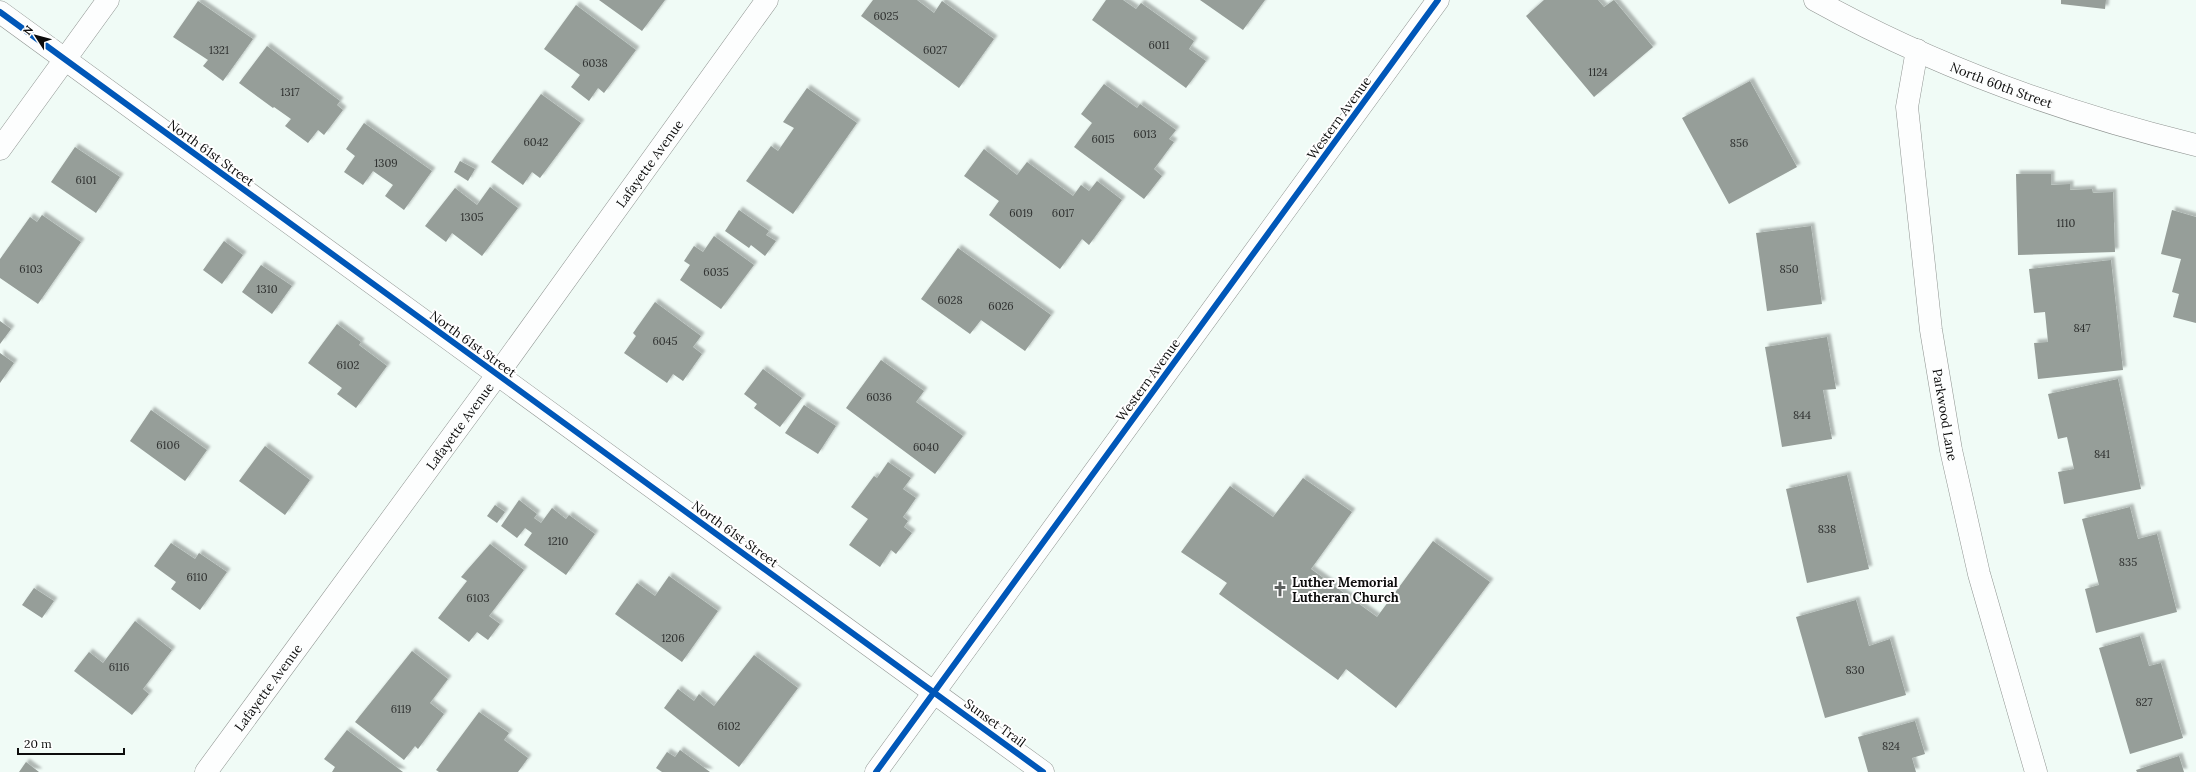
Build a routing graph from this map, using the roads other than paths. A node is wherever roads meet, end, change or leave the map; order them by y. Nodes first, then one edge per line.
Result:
1 (108, 0) edge
2 (767, 0) edge
3 (1438, 0) edge
4 (1815, 0) edge
5 (0, 12) edge
6 (1917, 50) junction
7 (65, 60) junction
8 (2196, 145) edge
9 (0, 149) edge
10 (497, 375) junction
11 (934, 692) junction
12 (206, 772) edge
13 (876, 772) edge
14 (1042, 772) edge
15 (2036, 772) edge

1 - 7 street
2 - 10 street, Lafayette Avenue
3 - 11 street, Western Avenue
4 - 6 street, North 60th Street
5 - 7 street, North 61st Street
6 - 8 street, North 60th Street
6 - 15 street, Parkwood Lane
7 - 9 street
7 - 10 street, North 61st Street
10 - 11 street, North 61st Street
10 - 12 street, Lafayette Avenue
11 - 13 street, Western Avenue
11 - 14 street, Sunset Trail

